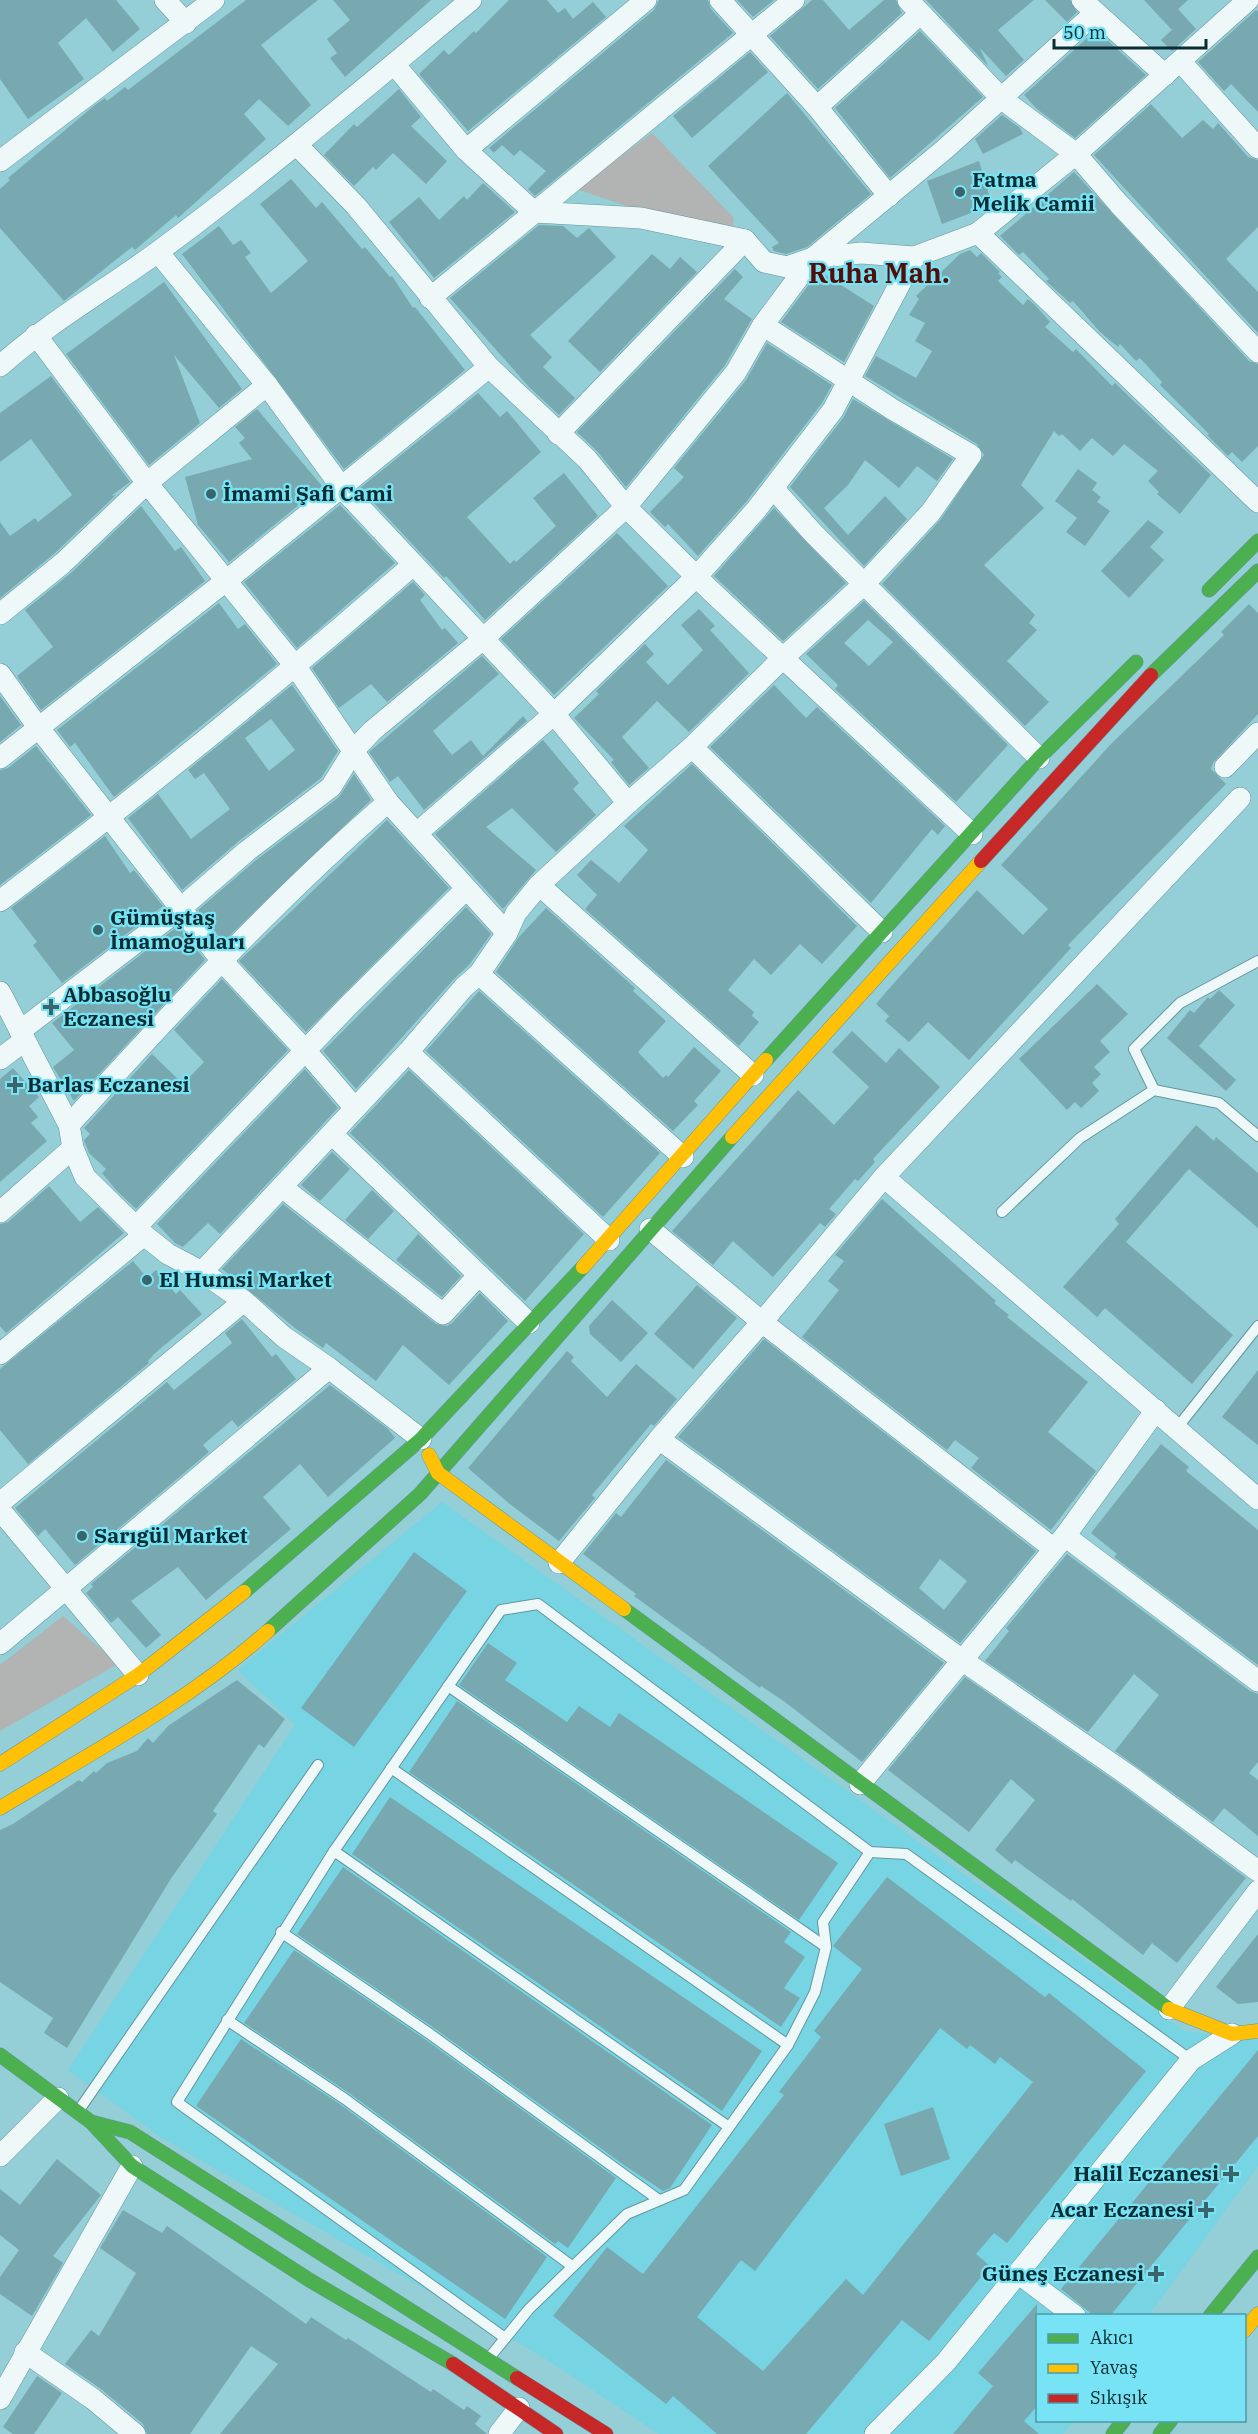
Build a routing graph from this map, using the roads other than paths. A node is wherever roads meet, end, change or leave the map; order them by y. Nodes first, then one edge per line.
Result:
1 (165, 0) edge
2 (214, 0) edge
3 (471, 0) edge
4 (646, 0) edge
5 (720, 0) edge
6 (794, 0) edge
7 (1248, 0) edge
8 (1088, 6) edge
9 (914, 7) edge
10 (186, 23) junction
11 (753, 35) junction
12 (1182, 62) junction
13 (394, 64) junction
14 (1165, 75) junction
15 (1002, 99) junction
16 (817, 107) junction
17 (297, 145) junction
18 (1258, 148) edge
19 (466, 150) junction
20 (1076, 154) junction
21 (0, 161) edge
22 (889, 196) junction
23 (534, 212) junction
24 (978, 233) junction
25 (745, 240) junction
26 (158, 252) junction
27 (914, 257) junction
28 (813, 258) junction
29 (430, 298) junction
30 (763, 325) junction
31 (36, 335) junction
32 (1258, 352) edge
33 (1, 363) edge
34 (489, 367) junction
35 (850, 381) junction
36 (267, 385) junction
37 (558, 434) junction
38 (147, 483) junction
39 (342, 488) junction
40 (773, 488) junction
41 (1258, 502) edge
42 (626, 507) junction
43 (1258, 541) edge
44 (413, 565) junction
45 (1258, 571) edge
46 (697, 576) junction
47 (228, 580) junction
48 (865, 583) junction
49 (1199, 600) dead end
50 (0, 614) edge
51 (483, 639) junction
52 (1149, 650) dead end
53 (784, 657) junction
54 (296, 667) junction
55 (0, 674) edge
56 (554, 714) junction
57 (38, 727) junction
58 (1258, 733) edge
59 (692, 747) junction
60 (354, 750) junction
61 (0, 758) edge
62 (1039, 758) junction
63 (1225, 767) dead end
64 (1240, 798) dead end
65 (388, 802) junction
66 (628, 802) junction
67 (110, 817) junction
68 (417, 833) junction
69 (972, 834) junction
70 (539, 885) junction
71 (465, 890) junction
72 (0, 901) edge
73 (181, 908) junction
74 (882, 932) junction
75 (507, 933) junction
76 (222, 961) junction
77 (1258, 961) edge
78 (479, 974) junction
79 (0, 992) edge
80 (22, 1036) junction
81 (305, 1050) junction
82 (408, 1052) junction
83 (0, 1059) edge
84 (753, 1076) junction
85 (1154, 1090) junction
86 (354, 1107) junction
87 (69, 1125) junction
88 (332, 1134) junction
89 (1258, 1136) edge
90 (73, 1148) junction
91 (683, 1157) junction
92 (884, 1177) junction
93 (282, 1187) junction
94 (0, 1212) edge
95 (1002, 1212) dead end
96 (650, 1229) junction
97 (140, 1231) junction
98 (609, 1240) junction
99 (202, 1272) junction
100 (479, 1275) junction
101 (244, 1301) junction
102 (529, 1323) junction
103 (762, 1323) junction
104 (1258, 1326) edge
105 (0, 1354) edge
106 (329, 1368) junction
107 (1156, 1410) junction
108 (1177, 1428) junction
109 (421, 1439) junction
110 (659, 1439) junction
111 (438, 1473) junction
112 (1258, 1498) edge
113 (0, 1503) edge
114 (0, 1510) edge
115 (1060, 1542) junction
116 (559, 1563) junction
117 (66, 1587) junction
118 (0, 1644) edge
119 (962, 1660) junction
120 (138, 1675) junction
121 (1258, 1681) edge
122 (448, 1686) junction
123 (0, 1764) edge
124 (318, 1765) dead end
125 (391, 1768) junction
126 (860, 1784) junction
127 (0, 1808) edge
128 (334, 1851) junction
129 (870, 1852) junction
130 (1258, 1871) edge
131 (1258, 1891) edge
132 (281, 1932) junction
133 (826, 1947) junction
134 (1168, 2009) junction
135 (227, 2020) junction
136 (1258, 2031) edge
137 (1232, 2034) junction
138 (788, 2045) junction
139 (0, 2055) edge
140 (1191, 2060) junction
141 (58, 2098) junction
142 (77, 2112) junction
143 (91, 2122) junction
144 (729, 2127) junction
145 (0, 2156) edge
146 (132, 2166) junction
147 (659, 2200) junction
148 (1258, 2257) edge
149 (572, 2266) junction
150 (1018, 2273) junction
151 (1072, 2314) edge
152 (1212, 2314) edge
153 (1258, 2314) edge
154 (1246, 2330) edge
155 (505, 2338) junction
156 (26, 2352) junction
157 (489, 2358) junction
158 (0, 2399) edge
159 (519, 2408) junction
160 (1123, 2422) edge
161 (1170, 2422) edge
162 (135, 2434) edge
163 (499, 2434) edge
164 (556, 2434) edge
165 (606, 2434) edge
166 (875, 2434) edge
167 (1113, 2434) edge
168 (1160, 2434) edge

1 - 10 street
2 - 10 street
3 - 13 street
4 - 19 street
5 - 11 street
6 - 11 street
7 - 12 street
8 - 14 street
8 - 15 street
9 - 15 street
9 - 16 street
10 - 21 street
11 - 16 street
11 - 23 street
12 - 14 street
12 - 18 street
13 - 17 street
13 - 19 street
14 - 20 street
15 - 20 street
15 - 22 street
16 - 22 street
17 - 26 street
17 - 29 street
19 - 23 street
20 - 24 street
20 - 32 street
22 - 28 street
23 - 25 street
23 - 29 street
24 - 27 street
24 - 41 street
25 - 28 street
25 - 37 street
26 - 31 street
26 - 36 street
27 - 28 street
27 - 35 street
28 - 30 street
29 - 34 street
30 - 35 street
30 - 42 street
31 - 33 street
31 - 38 street
34 - 37 street
34 - 39 street
35 - 40 street
35 - 48 street
36 - 38 street
36 - 39 street
37 - 42 street
38 - 47 street
38 - 50 street
39 - 44 street
39 - 47 street
40 - 46 street
40 - 48 street
42 - 46 street
42 - 51 street
43 - 49 main road
44 - 51 street
44 - 54 street
45 - 96 main road
46 - 53 street
46 - 56 street
47 - 54 street
47 - 57 street
48 - 53 street
48 - 62 street
51 - 56 street
51 - 60 street
52 - 62 main road
53 - 59 street
53 - 69 street
54 - 60 street
54 - 67 street
55 - 57 street
56 - 66 street
56 - 68 street
57 - 61 street
57 - 67 street
58 - 63 street
59 - 66 street
59 - 74 street
60 - 65 street
60 - 73 street
62 - 69 main road
64 - 92 street
65 - 68 street
65 - 76 street
66 - 70 street
67 - 72 street
67 - 73 street
68 - 71 street
69 - 74 main road
70 - 75 street
70 - 84 street
71 - 75 street
71 - 81 street
73 - 76 street
73 - 80 street
74 - 84 main road
75 - 78 street
76 - 81 street
76 - 87 street
77 - 85 lane
78 - 82 street
78 - 91 street
79 - 80 street
80 - 83 street
80 - 87 street
81 - 86 street
81 - 97 street
82 - 86 street
82 - 98 street
84 - 91 main road
85 - 89 lane
85 - 95 lane
86 - 88 street
87 - 90 street
88 - 93 street
88 - 100 street
90 - 94 street
90 - 97 street
91 - 98 main road
92 - 103 street
92 - 107 street
93 - 99 street
93 - 100 street
96 - 103 street
96 - 111 main road
97 - 99 street
97 - 105 street
98 - 102 main road
99 - 101 street
100 - 102 street
101 - 106 street
101 - 113 street
102 - 109 main road
103 - 110 street
103 - 115 street
104 - 108 lane
106 - 109 street
106 - 117 street
107 - 108 street
107 - 115 street
108 - 112 street
109 - 111 main road
109 - 120 main road
110 - 116 street
110 - 119 street
111 - 116 main road
111 - 127 main road
114 - 117 street
115 - 119 street
115 - 121 street
116 - 126 main road
117 - 118 street
117 - 120 street
119 - 126 street
119 - 130 street
120 - 123 main road
122 - 125 lane
122 - 129 lane
122 - 133 lane
124 - 142 lane
125 - 128 lane
125 - 138 lane
126 - 134 main road
128 - 132 lane
128 - 144 lane
129 - 133 lane
129 - 140 lane
131 - 134 street
132 - 135 lane
132 - 147 lane
133 - 138 lane
134 - 137 main road
135 - 149 lane
135 - 155 lane
136 - 137 main road
137 - 140 street
138 - 144 lane
139 - 141 main road
140 - 150 street
141 - 142 main road
141 - 145 street
142 - 143 main road
143 - 146 main road
143 - 157 main road
144 - 147 lane
146 - 156 street
146 - 159 main road
147 - 149 lane
148 - 152 main road
149 - 155 lane
150 - 151 street
150 - 166 street
153 - 154 main road
155 - 157 lane
156 - 158 street
156 - 162 street
157 - 165 main road
159 - 163 street
159 - 164 main road
160 - 167 main road
161 - 168 main road

